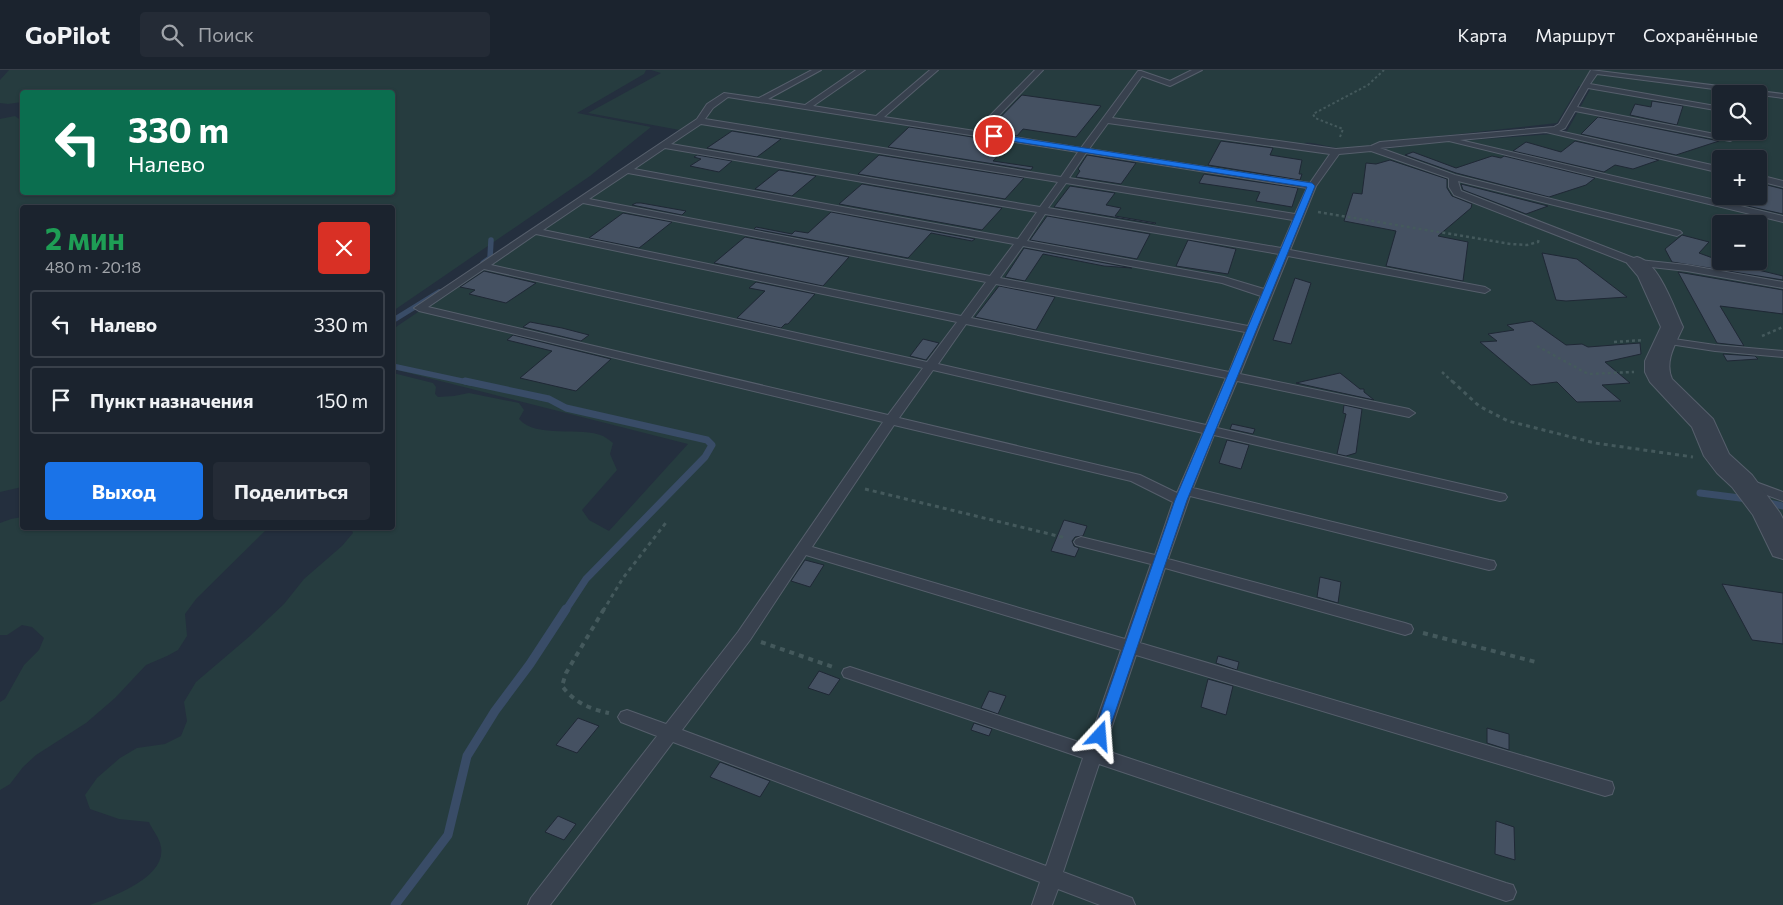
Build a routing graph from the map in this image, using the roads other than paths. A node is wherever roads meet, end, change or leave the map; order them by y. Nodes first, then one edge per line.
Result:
1 (817, 70) edge
2 (861, 70) edge
3 (934, 70) edge
4 (1039, 70) edge
5 (1198, 70) edge
6 (1595, 70) edge
7 (1137, 71) edge
8 (1587, 86) junction
9 (1783, 96) edge
10 (760, 100) junction
11 (807, 107) junction
12 (1712, 107) edge
13 (1574, 109) junction
14 (878, 118) junction
15 (1107, 120) junction
16 (700, 121) junction
17 (1544, 130) junction
18 (977, 134) junction
19 (1712, 136) edge
20 (1443, 138) junction
21 (663, 145) junction
22 (1372, 148) junction
23 (1084, 150) junction
24 (1336, 152) junction
25 (1712, 168) edge
26 (626, 170) junction
27 (1453, 177) junction
28 (1064, 179) junction
29 (1767, 180) edge
30 (1783, 184) edge
31 (1312, 186) junction
32 (581, 200) junction
33 (1044, 210) junction
34 (1301, 214) junction
35 (1783, 219) edge
36 (534, 231) junction
37 (1676, 233) dead end
38 (1020, 243) junction
39 (1285, 252) junction
40 (1637, 263) junction
41 (482, 266) junction
42 (994, 279) junction
43 (1783, 285) edge
44 (1485, 290) dead end
45 (1267, 294) junction
46 (964, 321) junction
47 (1251, 330) junction
48 (1667, 341) junction
49 (1783, 354) edge
50 (931, 366) junction
51 (1233, 377) junction
52 (1409, 413) dead end
53 (890, 421) junction
54 (1210, 430) junction
55 (1183, 495) junction
56 (1760, 495) edge
57 (1500, 497) dead end
58 (1081, 542) road end
59 (802, 549) junction
60 (1783, 549) edge
61 (1159, 560) junction
62 (1489, 565) dead end
63 (1405, 628) road end
64 (1130, 647) junction
65 (850, 673) road end
66 (627, 717) road end
67 (670, 733) junction
68 (1094, 754) junction
69 (1605, 788) dead end
70 (1052, 877) junction
71 (1506, 892) dead end
72 (538, 905) edge
73 (1042, 905) edge
74 (1125, 905) edge

1 - 10 lane
2 - 11 lane
3 - 14 lane
4 - 18 lane
5 - 7 lane
6 - 8 lane
6 - 9 lane
7 - 15 lane
8 - 12 lane
8 - 13 lane
10 - 11 lane
10 - 16 lane
11 - 14 lane
13 - 17 lane
13 - 19 lane
14 - 18 lane
15 - 23 lane
15 - 24 lane
16 - 21 lane
16 - 28 lane
17 - 20 lane
17 - 25 lane
18 - 23 lane
20 - 22 lane
20 - 35 lane
21 - 26 lane
21 - 33 lane
22 - 24 lane
22 - 27 lane
23 - 28 lane
23 - 31 lane
24 - 31 lane
26 - 32 lane
26 - 38 lane
27 - 37 lane
27 - 40 lane
28 - 33 lane
28 - 34 lane
29 - 30 lane
31 - 34 lane
32 - 36 lane
32 - 42 lane
33 - 38 lane
33 - 39 lane
34 - 39 lane
36 - 41 lane
36 - 46 lane
38 - 42 lane
38 - 45 lane
39 - 44 lane
39 - 45 lane
40 - 43 lane
40 - 48 street
41 - 50 lane
41 - 53 lane
42 - 46 lane
42 - 47 lane
45 - 47 lane
46 - 50 lane
46 - 51 lane
47 - 51 lane
48 - 49 lane
48 - 56 street
50 - 53 lane
50 - 54 lane
51 - 52 lane
51 - 54 lane
53 - 55 lane
53 - 59 lane
54 - 55 lane
54 - 57 lane
55 - 61 lane
55 - 62 lane
56 - 60 street
58 - 61 lane
59 - 64 lane
59 - 67 lane
61 - 63 lane
61 - 64 lane
64 - 68 lane
64 - 69 lane
65 - 68 lane
66 - 67 lane
67 - 70 lane
67 - 72 lane
68 - 70 lane
68 - 71 lane
70 - 73 lane
70 - 74 lane

